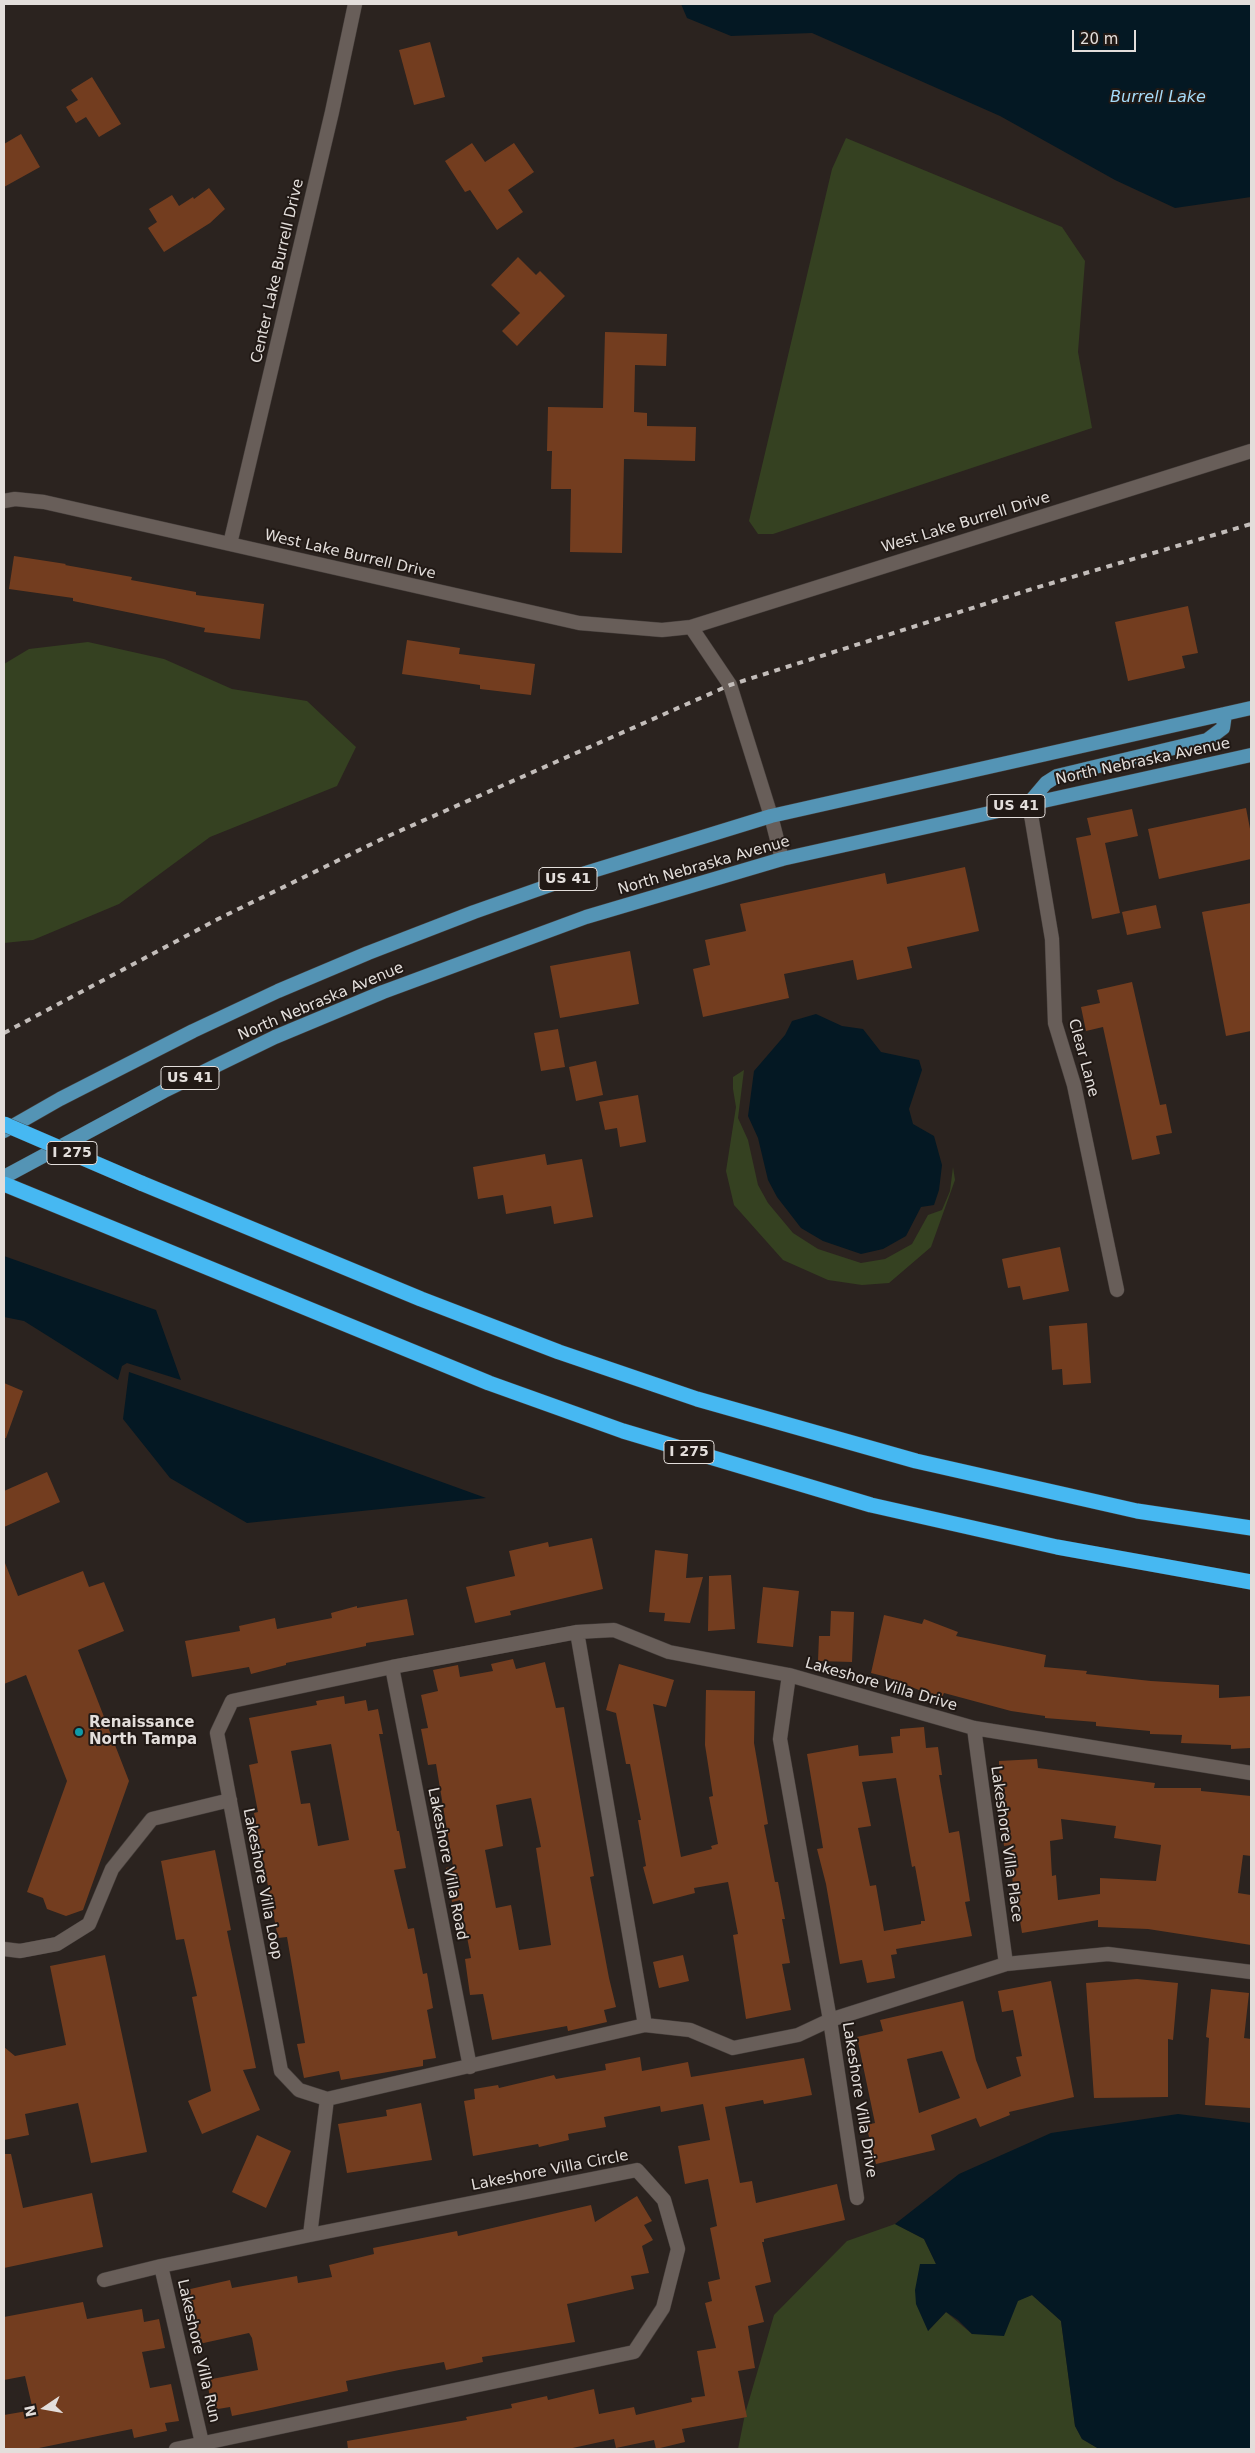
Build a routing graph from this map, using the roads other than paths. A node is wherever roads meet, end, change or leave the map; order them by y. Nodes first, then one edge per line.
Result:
1 (355, 4) edge
2 (1251, 451) edge
3 (4, 500) edge
4 (230, 544) junction
5 (691, 627) junction
6 (1251, 708) edge
7 (1225, 714) junction
8 (1251, 754) edge
9 (1029, 803) junction
10 (771, 816) junction
11 (782, 859) junction
12 (4, 1124) edge
13 (4, 1132) edge
14 (4, 1177) edge
15 (4, 1184) edge
16 (1117, 1290) dead end
17 (1251, 1528) edge
18 (1251, 1582) edge
19 (577, 1632) junction
20 (392, 1667) junction
21 (789, 1675) junction
22 (974, 1728) junction
23 (1251, 1773) edge
24 (230, 1800) junction
25 (4, 1949) edge
26 (1006, 1964) junction
27 (1251, 1972) edge
28 (830, 2020) junction
29 (646, 2025) junction
30 (470, 2067) junction
31 (327, 2098) junction
32 (858, 2198) dead end
33 (310, 2235) junction
34 (161, 2266) junction
35 (104, 2280) dead end
36 (202, 2443) junction
37 (176, 2449) edge

1 - 4 street, Center Lake Burrell Drive
2 - 5 street, West Lake Burrell Drive
3 - 4 street, West Lake Burrell Drive
4 - 5 street, West Lake Burrell Drive
5 - 10 street
6 - 7 main road, North Nebraska Avenue / US 41
7 - 9 main road
7 - 10 main road, North Nebraska Avenue / US 41
8 - 9 main road, North Nebraska Avenue / US 41
9 - 11 main road, North Nebraska Avenue / US 41
9 - 16 street, Clear Lane
10 - 11 street
10 - 13 main road, North Nebraska Avenue / US 41
11 - 14 main road, North Nebraska Avenue / US 41
12 - 17 highway, I 275, bridge
15 - 18 highway, I 275
19 - 20 street, Lakeshore Villa Loop
19 - 21 street, Lakeshore Villa Loop
19 - 29 street
20 - 24 street, Lakeshore Villa Loop
20 - 30 street, Lakeshore Villa Road
21 - 22 street, Lakeshore Villa Drive
21 - 28 street, Lakeshore Villa Drive
22 - 23 street, Lakeshore Villa Drive
22 - 26 street, Lakeshore Villa Place
24 - 25 street
24 - 31 street, Lakeshore Villa Loop
26 - 27 street, Lakeshore Villa Loop
26 - 28 street, Lakeshore Villa Loop
28 - 29 street, Lakeshore Villa Loop
28 - 32 street, Lakeshore Villa Drive
29 - 30 street, Lakeshore Villa Loop
30 - 31 street, Lakeshore Villa Loop
31 - 33 street
33 - 34 street, Lakeshore Villa Circle
33 - 36 street, Lakeshore Villa Circle
34 - 35 street, Lakeshore Villa Circle
34 - 36 street, Lakeshore Villa Run
36 - 37 street, Lakeshore Villa Circle

